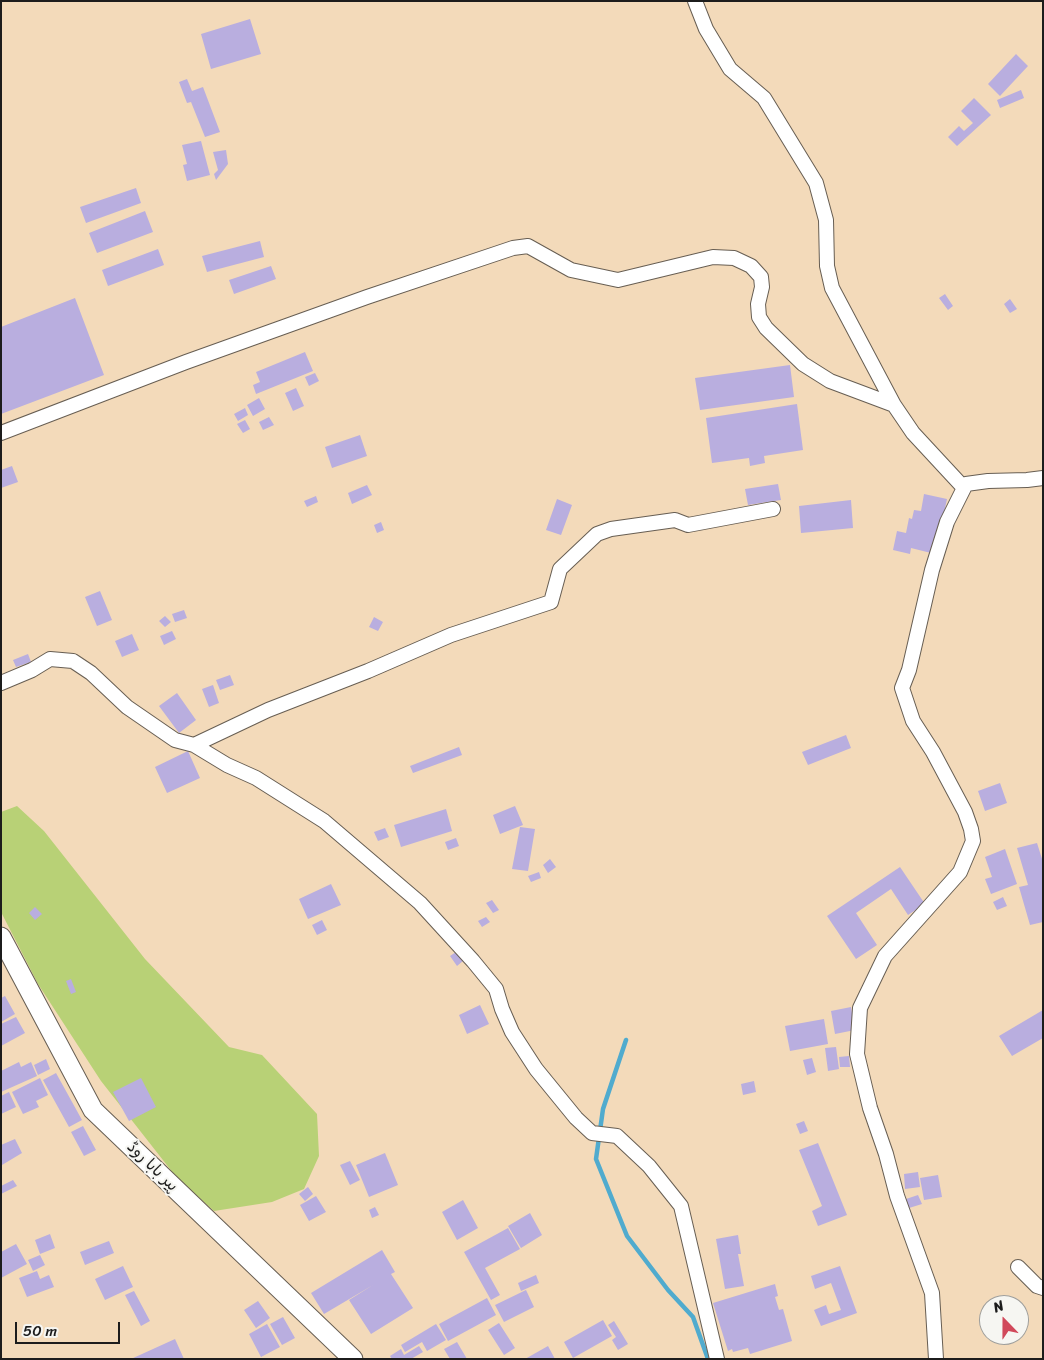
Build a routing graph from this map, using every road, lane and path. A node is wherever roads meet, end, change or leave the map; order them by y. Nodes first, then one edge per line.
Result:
1 (695, 1) edge
2 (894, 405) junction
3 (1, 432) edge
4 (1043, 478) edge
5 (964, 488) junction
6 (773, 509) dead end
7 (1, 684) edge
8 (194, 745) junction
9 (1, 937) edge
10 (1018, 1267) dead end
11 (1043, 1288) edge
12 (353, 1359) edge
13 (717, 1359) edge
14 (936, 1359) edge

1 - 2 street
2 - 3 street
2 - 5 street
4 - 5 street
5 - 14 street
6 - 8 street
7 - 8 street
8 - 13 street
9 - 12 main road, پیر بابا روڈ
10 - 11 street

